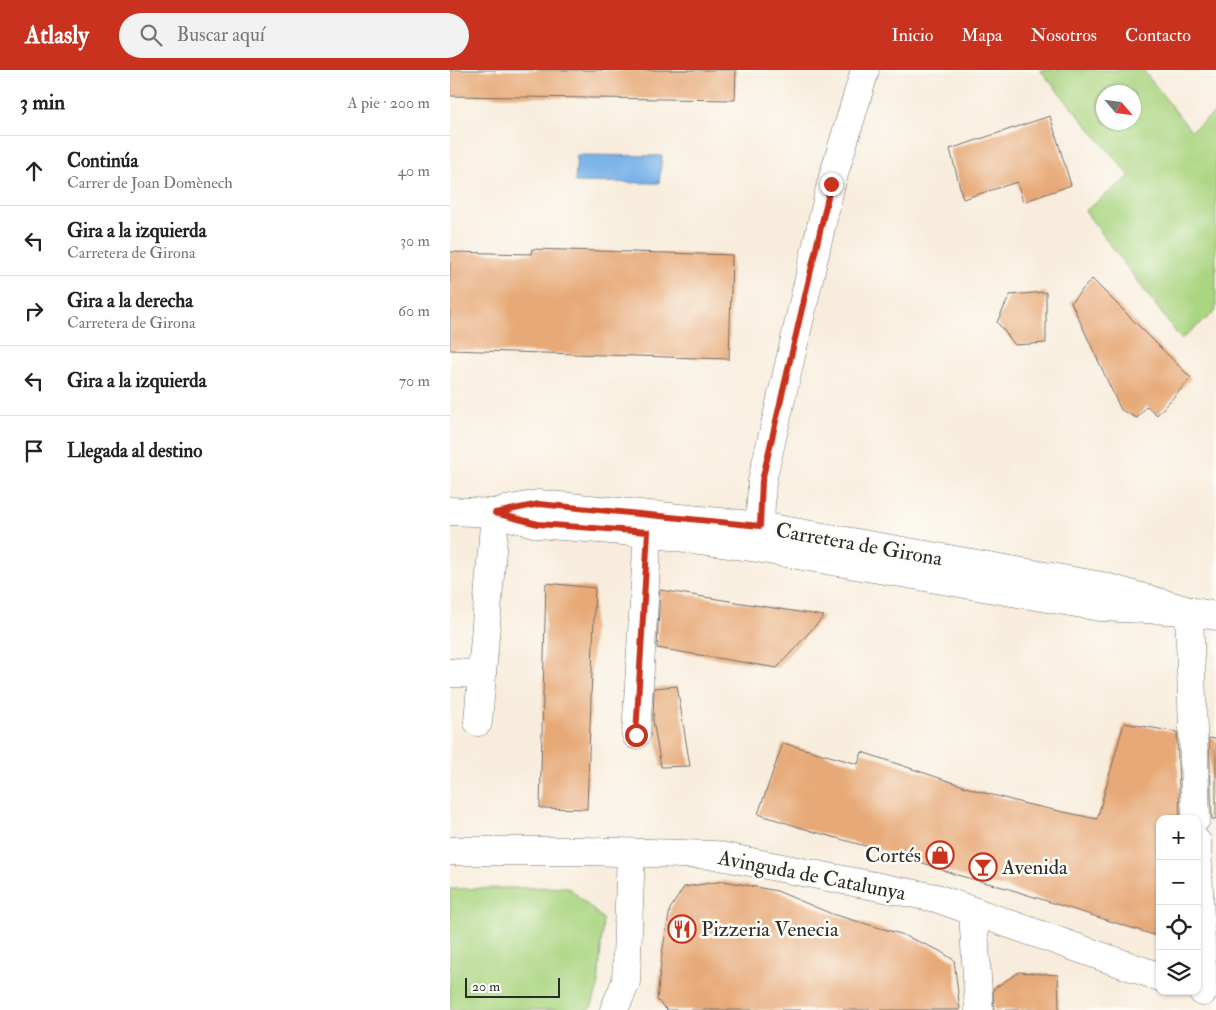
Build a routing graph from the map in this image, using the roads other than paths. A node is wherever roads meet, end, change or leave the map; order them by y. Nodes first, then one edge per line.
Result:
1 (865, 70) edge
2 (450, 511) edge
3 (495, 513) junction
4 (760, 526) junction
5 (648, 532) junction
6 (1188, 611) junction
7 (1216, 616) edge
8 (450, 673) edge
9 (482, 674) junction
10 (478, 722) dead end
11 (636, 735) dead end
12 (1196, 815) edge
13 (450, 851) edge
14 (631, 852) junction
15 (1198, 860) edge
16 (974, 912) junction
17 (1156, 976) edge
18 (1205, 993) edge
19 (614, 1010) edge
20 (978, 1010) edge

1 - 4 street
2 - 3 street, Carretera de Girona
3 - 4 street, Carretera de Girona
3 - 5 street, Carretera de Girona
3 - 9 street
4 - 6 street, Carretera de Girona
5 - 6 street, Carretera de Girona
5 - 11 street
6 - 7 street, Carretera de Girona
6 - 12 street
8 - 9 street
9 - 10 street
13 - 14 street, Avinguda de Catalunya
14 - 16 street, Avinguda de Catalunya
14 - 19 street
15 - 18 street
16 - 17 street, Avinguda de Catalunya
16 - 20 street

